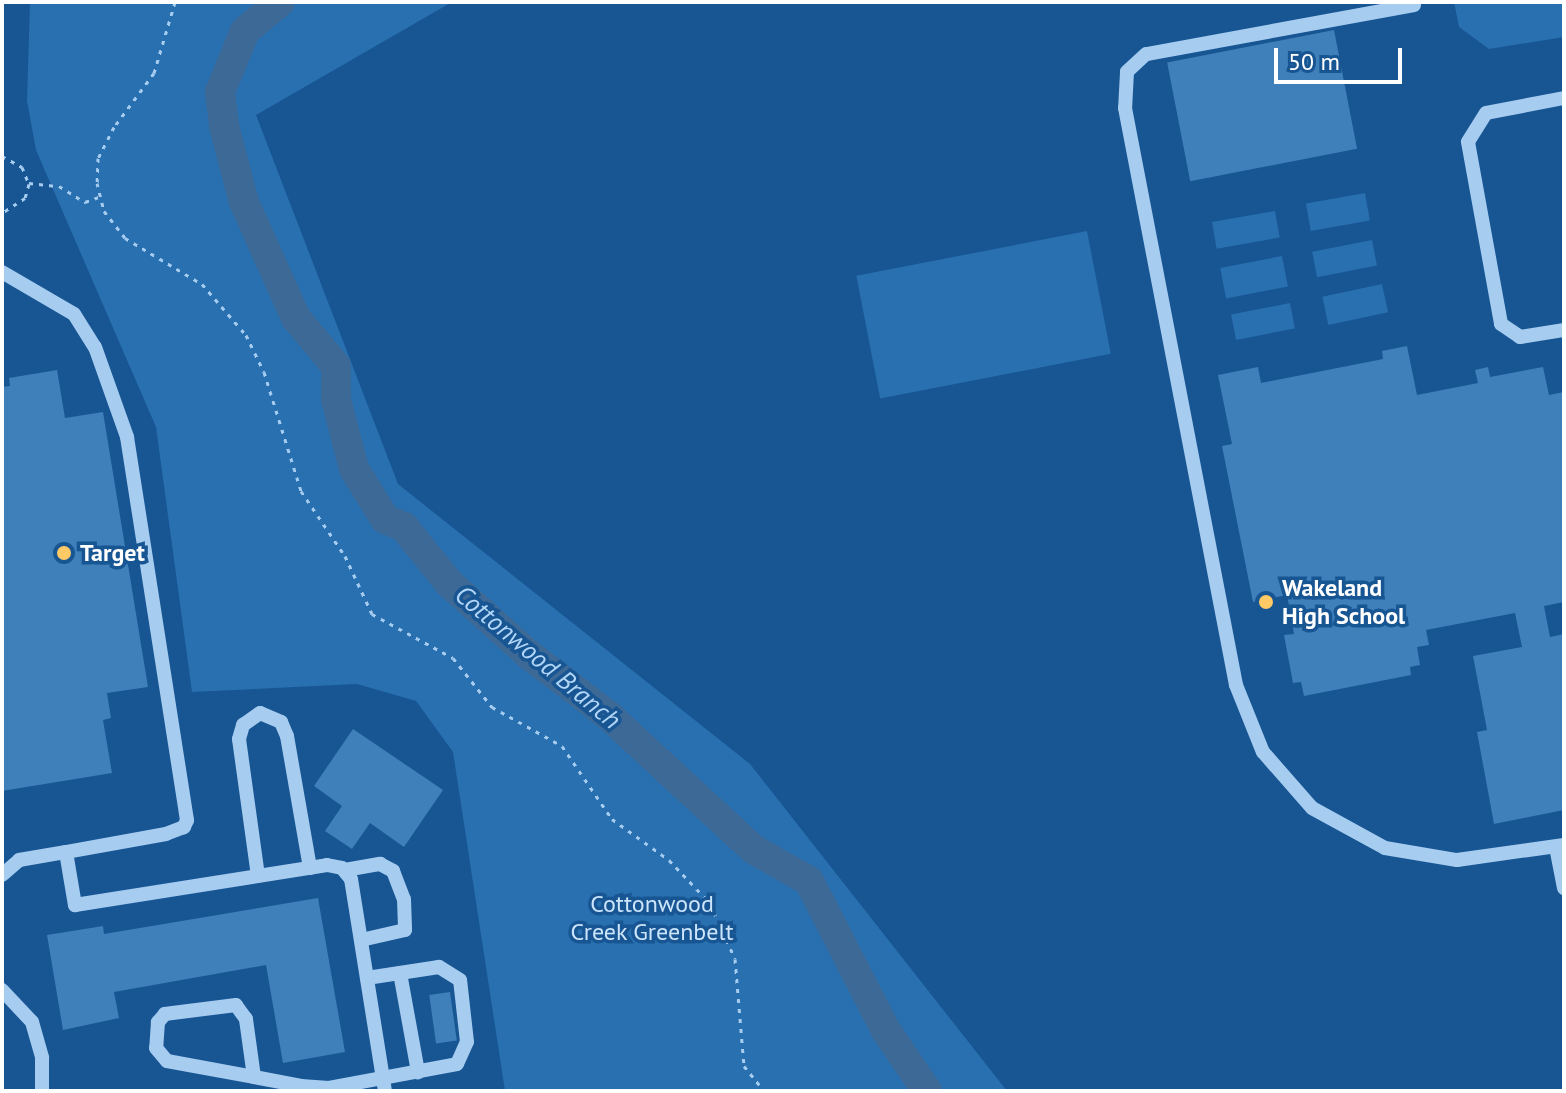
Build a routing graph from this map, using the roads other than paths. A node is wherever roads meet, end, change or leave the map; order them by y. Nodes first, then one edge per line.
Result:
1 (1414, 5) dead end
2 (1564, 98) edge
3 (2, 272) edge
4 (1564, 330) edge
5 (1560, 846) edge
6 (66, 852) junction
7 (310, 868) junction
8 (345, 870) junction
9 (2, 875) edge
10 (258, 876) junction
11 (1564, 888) edge
12 (361, 940) junction
13 (400, 973) junction
14 (367, 978) junction
15 (2, 990) edge
16 (418, 1072) junction
17 (254, 1077) junction
18 (384, 1084) edge
19 (42, 1091) edge

1 - 5 street
2 - 4 street
3 - 6 street
5 - 11 street
6 - 9 street
6 - 10 street
7 - 8 street
7 - 10 street
7 - 10 street
8 - 12 street
8 - 12 street
12 - 14 street
13 - 14 street
13 - 16 street
13 - 16 street
14 - 18 street
15 - 19 street
16 - 18 street
17 - 17 street
17 - 18 street

